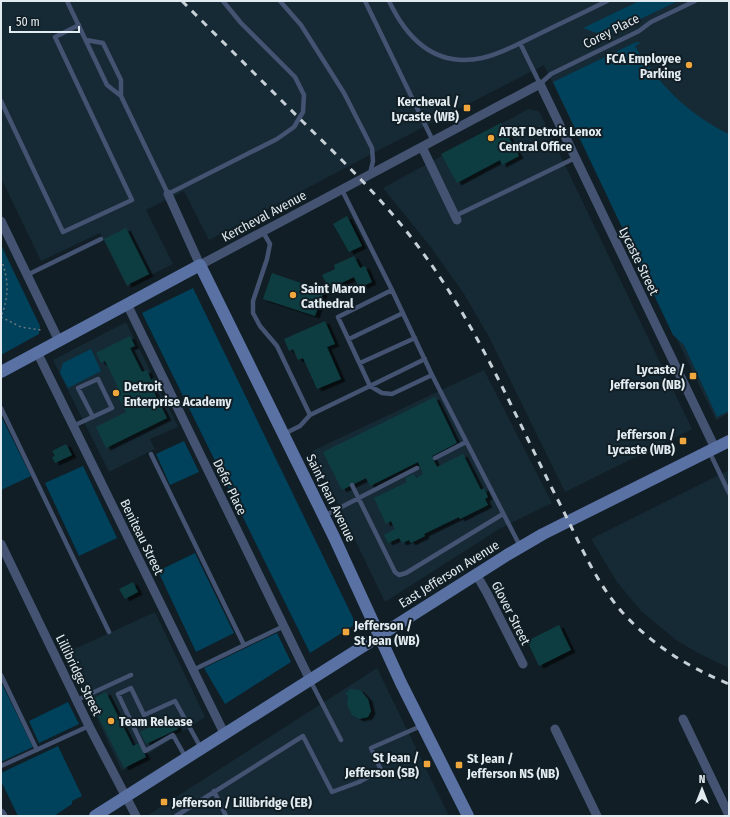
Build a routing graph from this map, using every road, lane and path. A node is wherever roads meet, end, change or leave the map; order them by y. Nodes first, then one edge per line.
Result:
1 (67, 1) edge
2 (223, 1) edge
3 (280, 1) edge
4 (365, 1) edge
5 (389, 1) edge
6 (607, 1) edge
7 (695, 1) edge
8 (79, 26) junction
9 (86, 40) junction
10 (520, 43) junction
11 (540, 84) junction
12 (121, 96) junction
13 (1, 101) edge
14 (433, 141) junction
15 (422, 147) junction
16 (575, 158) junction
17 (369, 176) junction
18 (342, 190) junction
19 (168, 194) junction
20 (456, 218) joint
21 (1, 221) edge
22 (263, 232) junction
23 (101, 239) dead end
24 (1, 259) edge
25 (200, 265) junction
26 (27, 276) junction
27 (392, 290) junction
28 (127, 304) junction
29 (404, 313) junction
30 (1, 317) edge
31 (14, 321) dead end
32 (23, 323) dead end
33 (13, 324) junction
34 (21, 327) junction
35 (42, 330) dead end
36 (415, 338) junction
37 (349, 339) junction
38 (59, 341) junction
39 (37, 352) junction
40 (425, 359) junction
41 (360, 363) junction
42 (1, 372) edge
43 (432, 375) junction
44 (370, 386) junction
45 (1, 408) edge
46 (310, 415) junction
47 (93, 417) junction
48 (73, 426) junction
49 (284, 434) junction
50 (729, 441) edge
51 (466, 442) junction
52 (712, 450) junction
53 (151, 454) dead end
54 (435, 458) dead end
55 (417, 468) dead end
56 (352, 485) dead end
57 (729, 493) edge
58 (358, 499) junction
59 (503, 514) junction
60 (324, 516) junction
61 (1, 544) edge
62 (520, 547) junction
63 (476, 574) junction
64 (284, 626) junction
65 (109, 632) dead end
66 (379, 634) junction
67 (244, 645) junction
68 (523, 664) dead end
69 (193, 670) junction
70 (1, 675) edge
71 (131, 675) dead end
72 (310, 680) junction
73 (77, 700) junction
74 (682, 719) dead end
75 (423, 725) junction
76 (89, 726) junction
77 (555, 729) dead end
78 (224, 733) junction
79 (341, 740) dead end
80 (201, 748) junction
81 (37, 750) junction
82 (186, 758) junction
83 (1, 766) edge
84 (214, 791) junction
85 (127, 796) junction
86 (1, 813) edge
87 (729, 815) edge
88 (3, 816) edge
89 (95, 816) edge
90 (136, 816) edge
91 (176, 816) edge
92 (226, 816) edge
93 (468, 816) edge
94 (597, 816) edge

1 - 8 lane
2 - 19 lane
3 - 17 lane
4 - 14 lane
5 - 10 lane
6 - 10 lane
7 - 11 lane, Corey Place
8 - 9 lane
8 - 13 lane
9 - 12 lane
9 - 12 lane
10 - 11 lane
11 - 14 street, Kercheval Avenue
11 - 16 street, Lycaste Street
12 - 19 lane
14 - 15 street, Kercheval Avenue
15 - 17 street, Kercheval Avenue
15 - 20 street
16 - 20 lane
16 - 52 street, Lycaste Street
17 - 18 street, Kercheval Avenue
18 - 22 street, Kercheval Avenue
18 - 27 lane
19 - 25 street, Saint Jean Avenue
21 - 26 street
22 - 25 street, Kercheval Avenue
22 - 46 lane
23 - 26 lane
24 - 30 path
25 - 28 street, Kercheval Avenue
25 - 49 street, Saint Jean Avenue
26 - 38 street
27 - 29 lane
27 - 37 lane
28 - 38 street, Kercheval Avenue
28 - 64 street, Defer Place
29 - 36 lane
29 - 37 lane
30 - 33 path
31 - 33 path
32 - 34 path
33 - 34 path
34 - 35 path
36 - 40 lane
36 - 41 lane
37 - 41 lane
38 - 39 street, Kercheval Avenue
39 - 42 street, Kercheval Avenue
39 - 48 street, Beniteau Street
40 - 43 lane
40 - 44 lane
41 - 44 lane
43 - 44 lane
43 - 51 lane
44 - 46 lane
45 - 65 lane
46 - 49 lane
47 - 47 lane
47 - 48 lane
48 - 69 street, Beniteau Street
49 - 60 street, Saint Jean Avenue
50 - 52 street, East Jefferson Avenue
51 - 54 lane
51 - 59 lane
52 - 57 lane
52 - 62 street, East Jefferson Avenue
53 - 67 lane
55 - 58 lane
56 - 58 lane
58 - 59 lane
58 - 60 lane
59 - 62 lane
60 - 66 street, Saint Jean Avenue
61 - 73 street, Lillibridge Street
62 - 63 street, East Jefferson Avenue
63 - 66 street, East Jefferson Avenue
63 - 68 street, Glover Street
64 - 67 lane
64 - 72 street, Defer Place
66 - 72 street, East Jefferson Avenue
66 - 75 street, Saint Jean Avenue
67 - 69 lane
69 - 78 street, Beniteau Street
70 - 81 lane
71 - 73 lane
72 - 78 street, East Jefferson Avenue
72 - 79 lane
73 - 76 street, Lillibridge Street
74 - 87 street
75 - 84 lane
75 - 93 street, Saint Jean Avenue
76 - 81 lane
76 - 85 street, Lillibridge Street
77 - 94 street
78 - 80 street, East Jefferson Avenue
80 - 82 street, East Jefferson Avenue
80 - 82 lane
81 - 83 lane
82 - 85 street, East Jefferson Avenue
84 - 91 lane
84 - 92 lane
85 - 89 street, East Jefferson Avenue
85 - 90 street, Lillibridge Street
86 - 88 street

